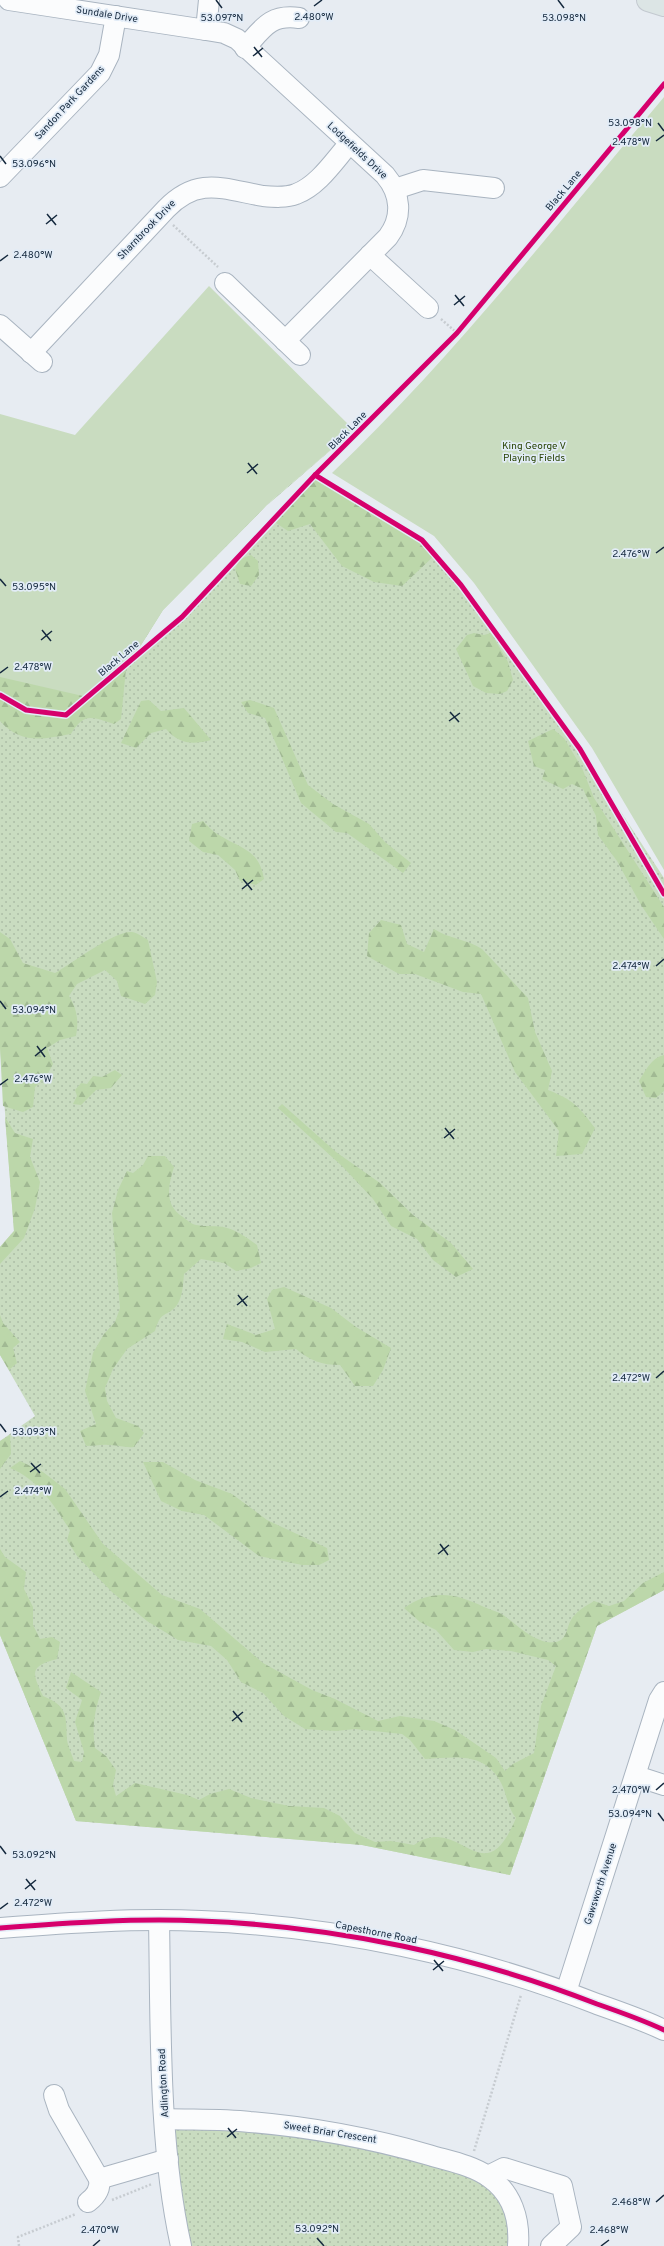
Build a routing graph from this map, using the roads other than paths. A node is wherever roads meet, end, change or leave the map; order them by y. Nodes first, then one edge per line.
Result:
1 (8, 0) edge
2 (208, 0) edge
3 (648, 0) edge
4 (664, 4) edge
5 (116, 16) junction
6 (298, 18) dead end
7 (206, 30) junction
8 (245, 48) junction
9 (349, 144) junction
10 (0, 177) edge
11 (494, 188) dead end
12 (395, 189) junction
13 (370, 255) junction
14 (225, 283) road end
15 (428, 308) dead end
16 (0, 325) edge
17 (285, 341) junction
18 (300, 355) dead end
19 (664, 1692) edge
20 (636, 1776) junction
21 (664, 1785) edge
22 (159, 1920) junction
23 (0, 1928) edge
24 (566, 1992) junction
25 (664, 2030) edge
26 (54, 2095) dead end
27 (165, 2119) junction
28 (168, 2159) junction
29 (488, 2176) junction
30 (99, 2179) junction
31 (88, 2202) dead end
32 (181, 2246) edge
33 (518, 2246) edge
34 (552, 2246) edge

1 - 5 street, Sundale Drive
2 - 7 street
3 - 4 main road
5 - 7 street, Sundale Drive
5 - 10 street, Sandon Park Gardens
6 - 8 street
7 - 8 street, Lodgefields Drive
8 - 9 street, Lodgefields Drive
9 - 12 street, Lodgefields Drive
9 - 16 street, Sharnbrook Drive
11 - 12 street
12 - 13 street, Lodgefields Drive
13 - 15 street
13 - 17 street, Lodgefields Drive
14 - 17 street
17 - 18 street
19 - 20 street, Gawsworth Avenue
20 - 21 street
20 - 24 street, Gawsworth Avenue
22 - 23 street, Capesthorne Road
22 - 24 street, Capesthorne Road
22 - 27 street, Adlington Road
24 - 25 street, Capesthorne Road
26 - 30 street
27 - 28 street, Adlington Road
27 - 29 street, Sweet Briar Crescent
28 - 30 street
28 - 32 street, Adlington Road
29 - 33 street, Sweet Briar Crescent
29 - 34 street
30 - 31 street

